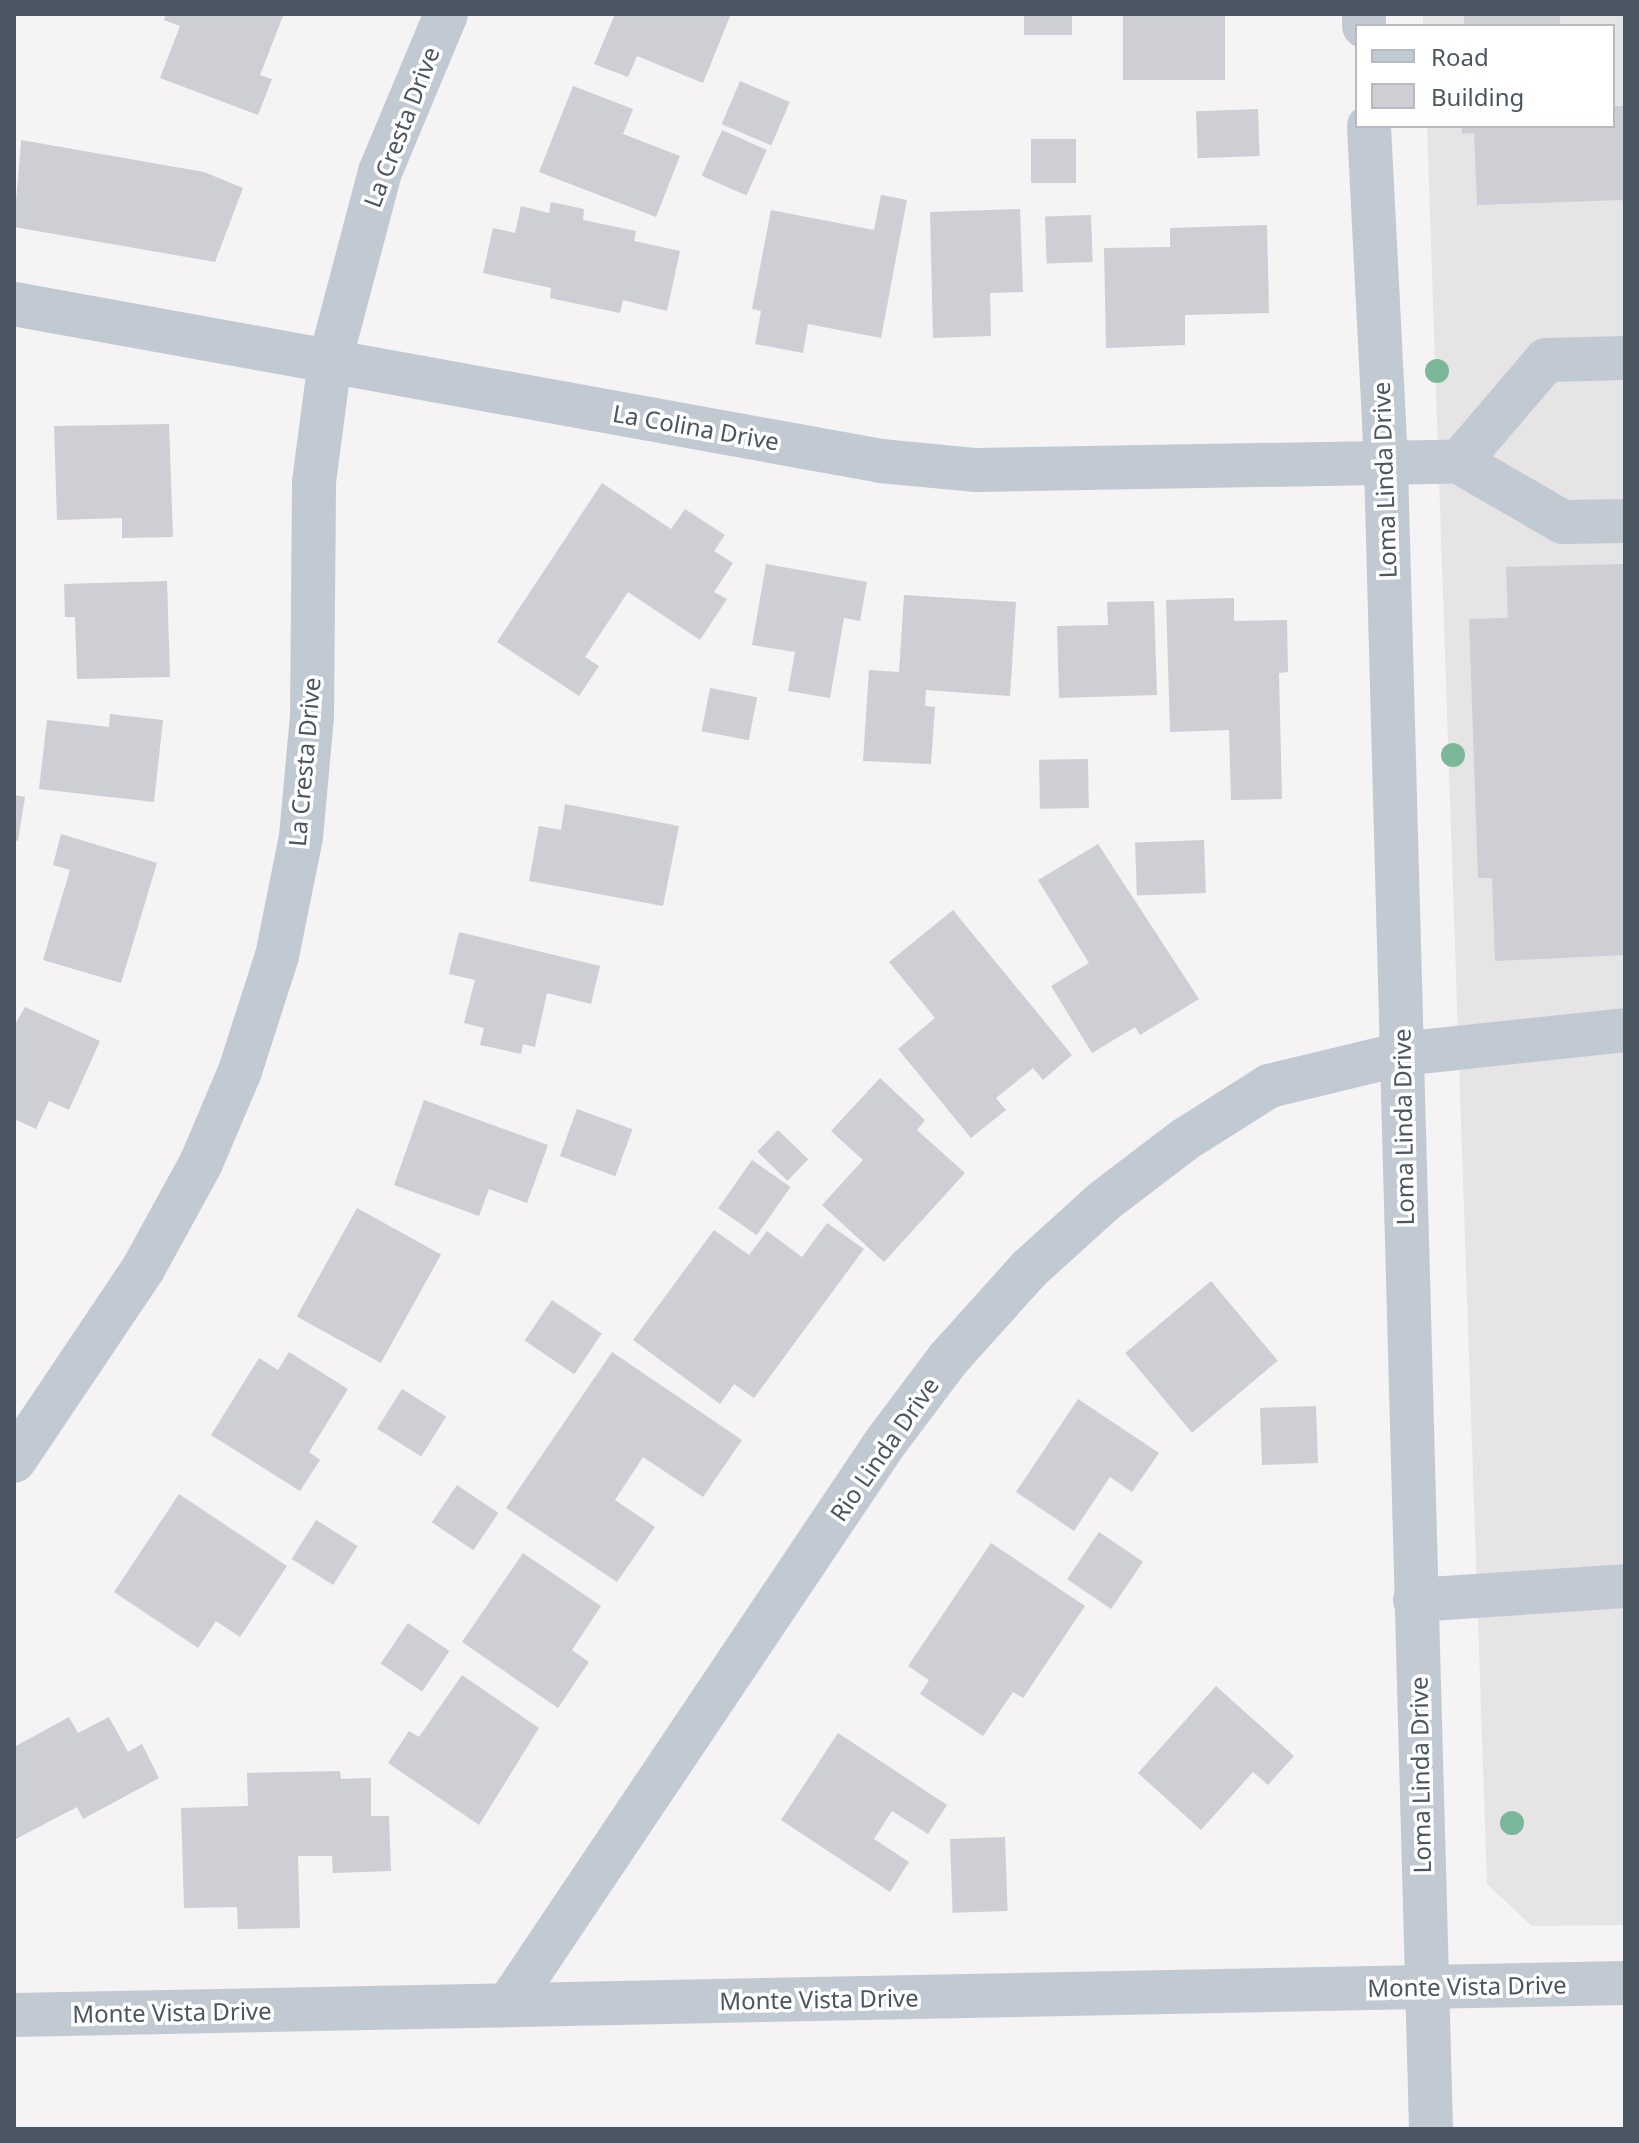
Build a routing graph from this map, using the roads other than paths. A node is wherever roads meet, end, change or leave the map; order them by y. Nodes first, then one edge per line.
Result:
1 (446, 14) edge
2 (1369, 128) edge
3 (14, 304) edge
4 (1625, 358) edge
5 (330, 361) junction
6 (1459, 462) junction
7 (1386, 465) junction
8 (1625, 521) edge
9 (1625, 1030) edge
10 (1401, 1054) junction
11 (14, 1461) edge
12 (1625, 1586) edge
13 (1415, 1600) junction
14 (1625, 1983) edge
15 (1425, 1987) junction
16 (508, 2005) junction
17 (14, 2015) edge
18 (1431, 2129) edge

1 - 5 street, La Cresta Drive
2 - 7 street, Loma Linda Drive
3 - 5 street, La Colina Drive
4 - 6 street
5 - 7 street, La Colina Drive
5 - 11 street, La Cresta Drive
6 - 7 street, La Colina Drive
6 - 8 street
7 - 10 street, Loma Linda Drive
9 - 10 street, Rio Linda Drive
10 - 13 street, Loma Linda Drive
10 - 16 street, Rio Linda Drive
12 - 13 street
13 - 15 street, Loma Linda Drive
14 - 15 street, Monte Vista Drive
15 - 16 street, Monte Vista Drive
15 - 18 street, Loma Linda Drive
16 - 17 street, Monte Vista Drive

